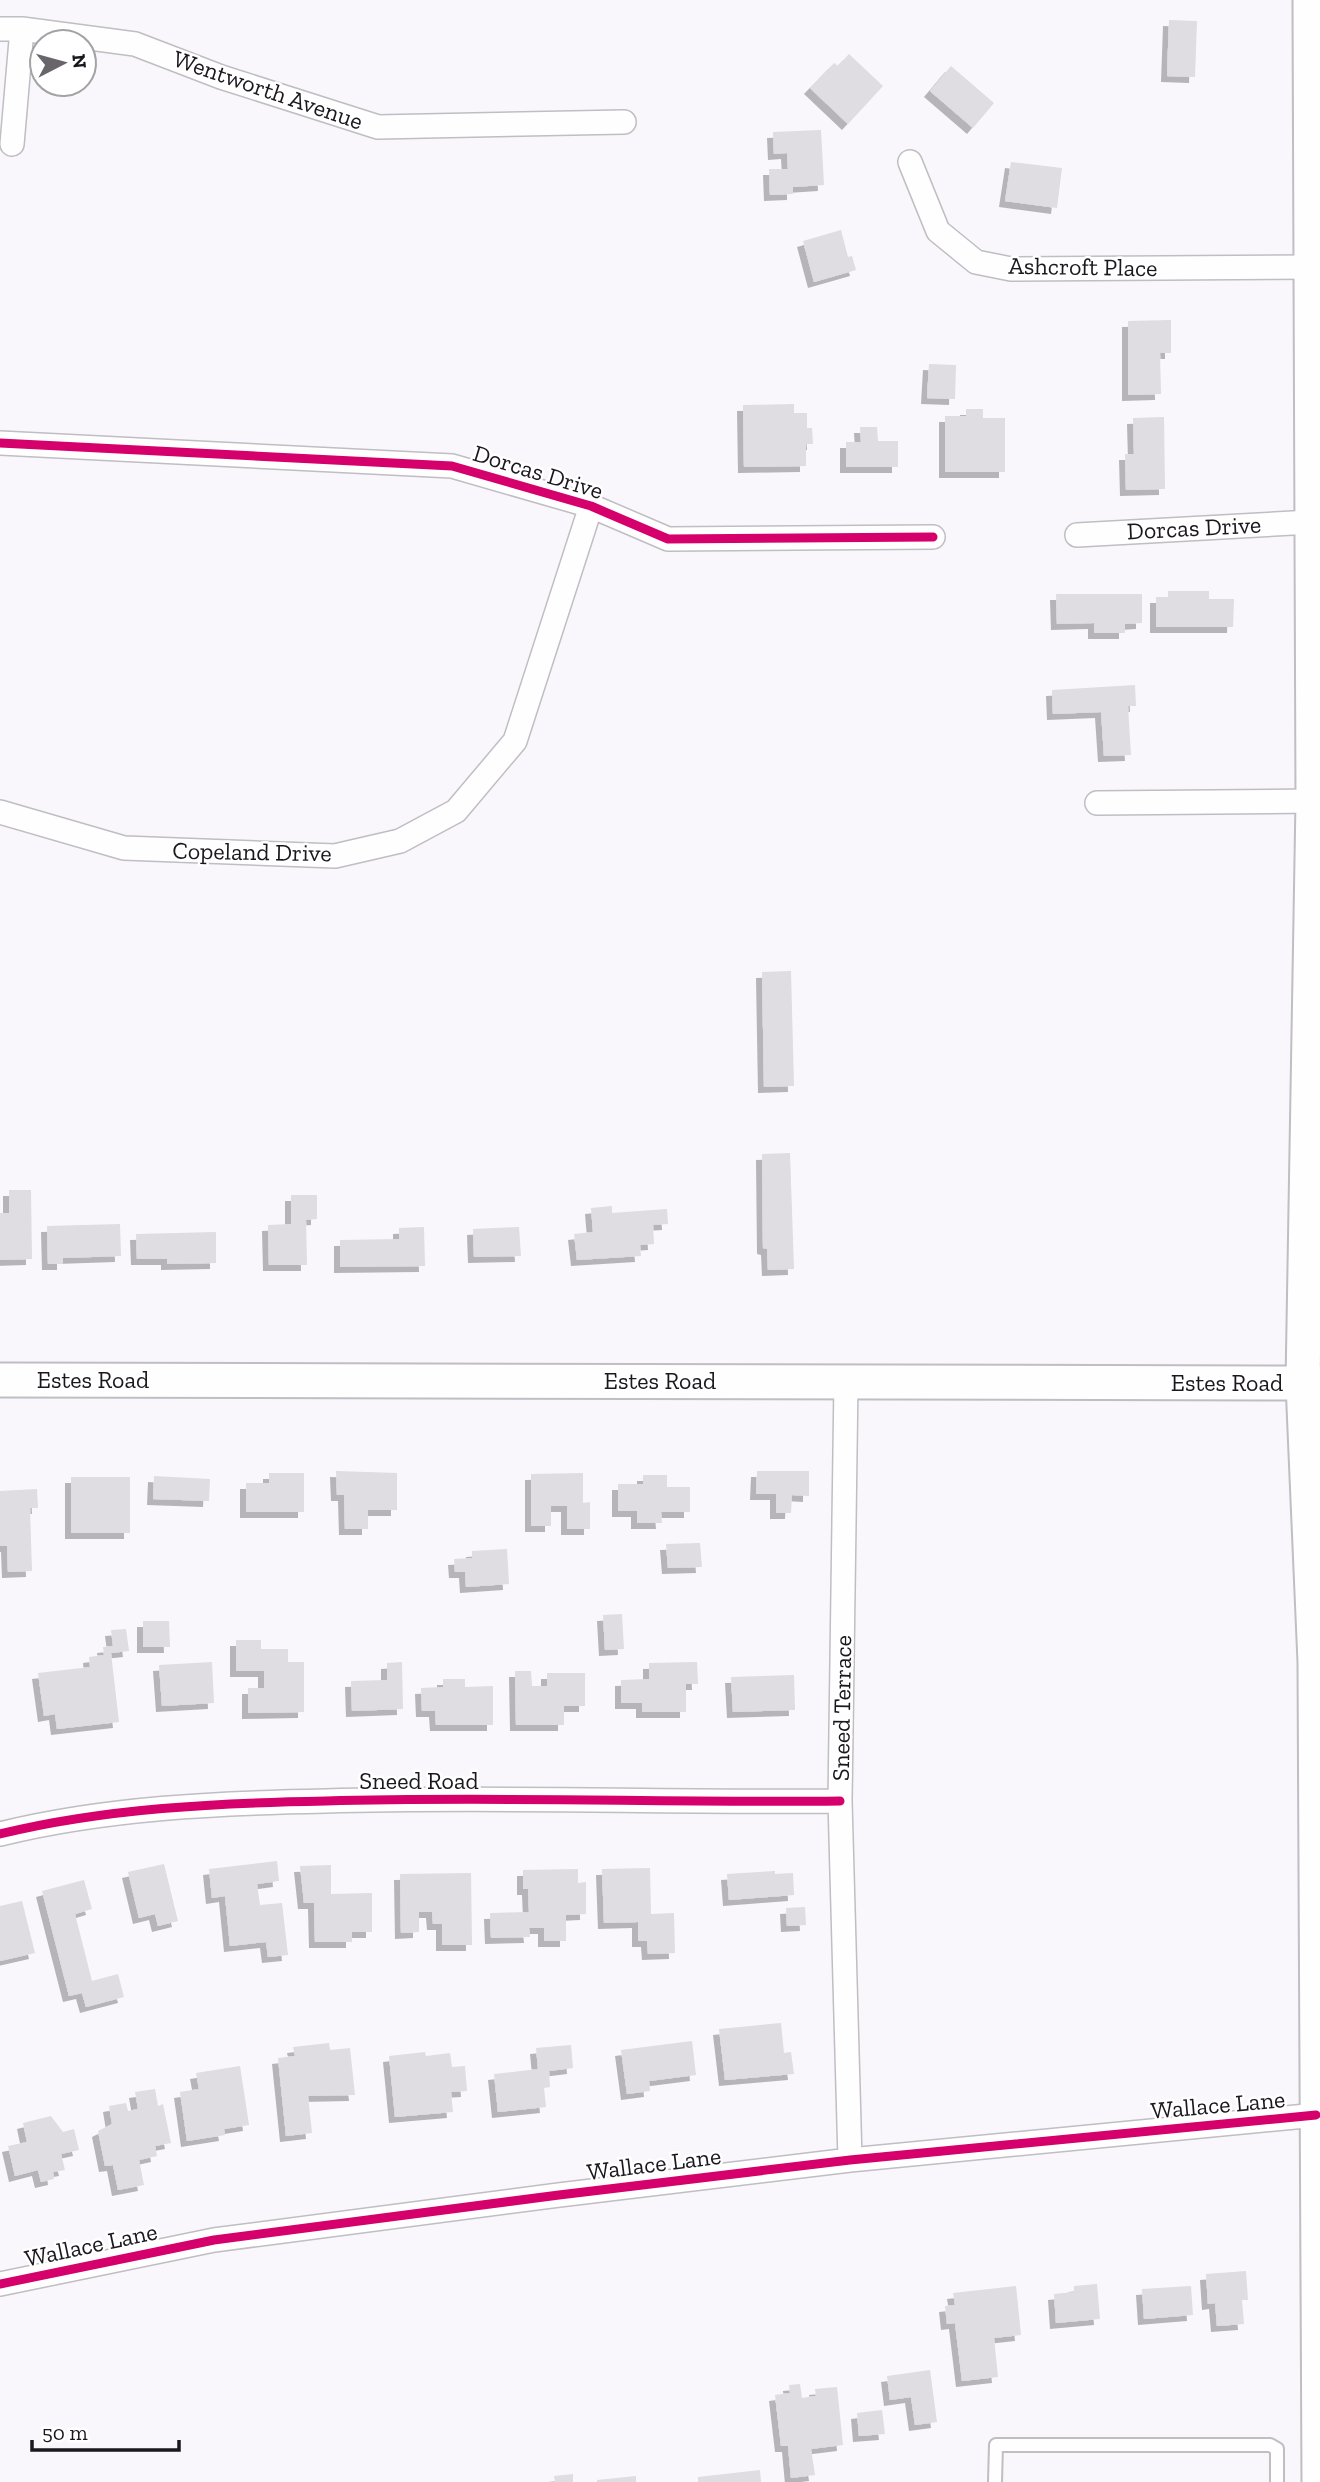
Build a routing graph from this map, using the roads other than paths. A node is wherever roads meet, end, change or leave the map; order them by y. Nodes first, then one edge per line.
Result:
1 (1310, 0) edge
2 (11, 29) edge
3 (1315, 90) edge
4 (624, 122) dead end
5 (12, 144) dead end
6 (910, 162) dead end
7 (1312, 267) junction
8 (0, 443) edge
9 (592, 506) junction
10 (1311, 522) junction
11 (1077, 535) dead end
12 (933, 537) dead end
13 (1315, 781) edge
14 (1097, 803) dead end
15 (0, 812) edge
16 (0, 1380) edge
17 (846, 1382) junction
18 (1312, 1383) edge
19 (1317, 1661) edge
20 (841, 1801) junction
21 (0, 1834) edge
22 (1317, 2115) junction
23 (850, 2160) junction
24 (0, 2284) edge
25 (995, 2482) edge
26 (1277, 2482) edge
27 (1319, 2482) edge

1 - 3 main road
2 - 4 street, Wentworth Avenue
2 - 5 street
3 - 7 main road
6 - 7 street, Ashcroft Place
7 - 10 main road
8 - 9 street, Dorcas Drive
9 - 12 street, Dorcas Drive
9 - 15 street, Copeland Drive
10 - 11 street, Dorcas Drive
10 - 13 main road
13 - 14 street
13 - 18 main road
16 - 17 main road, Estes Road
17 - 18 main road, Estes Road
17 - 20 street, Sneed Terrace
18 - 19 main road
19 - 22 main road
20 - 21 street, Sneed Road
20 - 23 street, Sneed Terrace
22 - 23 street, Wallace Lane
22 - 27 main road
23 - 24 street, Wallace Lane
25 - 26 lane

